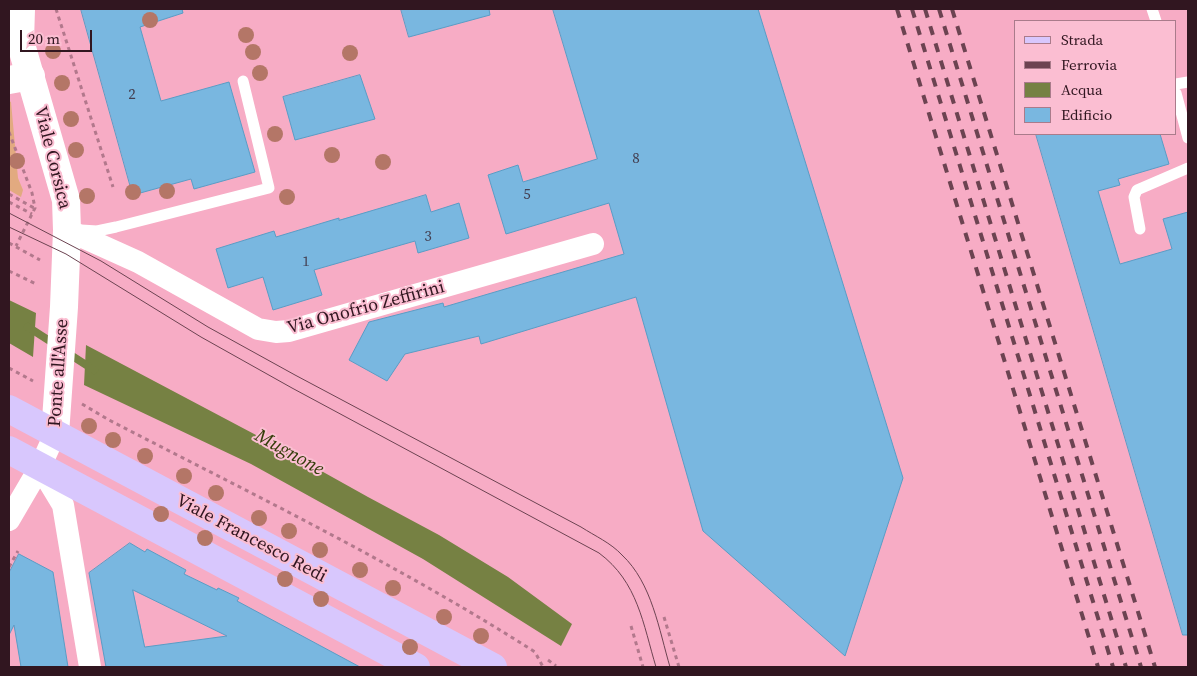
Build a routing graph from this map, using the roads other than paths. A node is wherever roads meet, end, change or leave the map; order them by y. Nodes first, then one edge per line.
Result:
1 (21, 9) edge
2 (14, 32) edge
3 (20, 78) edge
4 (243, 80) dead end
5 (1177, 97) edge
6 (1188, 138) edge
7 (1188, 168) edge
8 (1140, 228) dead end
9 (67, 230) junction
10 (593, 244) dead end
11 (64, 307) joint
12 (9, 409) edge
13 (55, 434) junction
14 (9, 450) edge
15 (40, 467) junction
16 (9, 520) edge
17 (90, 667) edge
18 (416, 667) edge
19 (493, 667) edge

1 - 2 main road, Viale Corsica
2 - 3 main road, Viale Corsica
3 - 9 main road, Viale Corsica
4 - 9 lane
5 - 6 lane
7 - 8 lane
9 - 10 street, Via Onofrio Zeffirini
9 - 11 main road, Viale Corsica
11 - 13 main road, Ponte all'Asse
12 - 13 main road, Viale Francesco Redi
13 - 15 street, Ponte all'Asse
13 - 19 main road, Viale Francesco Redi
14 - 15 main road, Viale Francesco Redi
15 - 16 street, Ponte all'Asse
15 - 17 street
15 - 18 main road, Viale Francesco Redi

